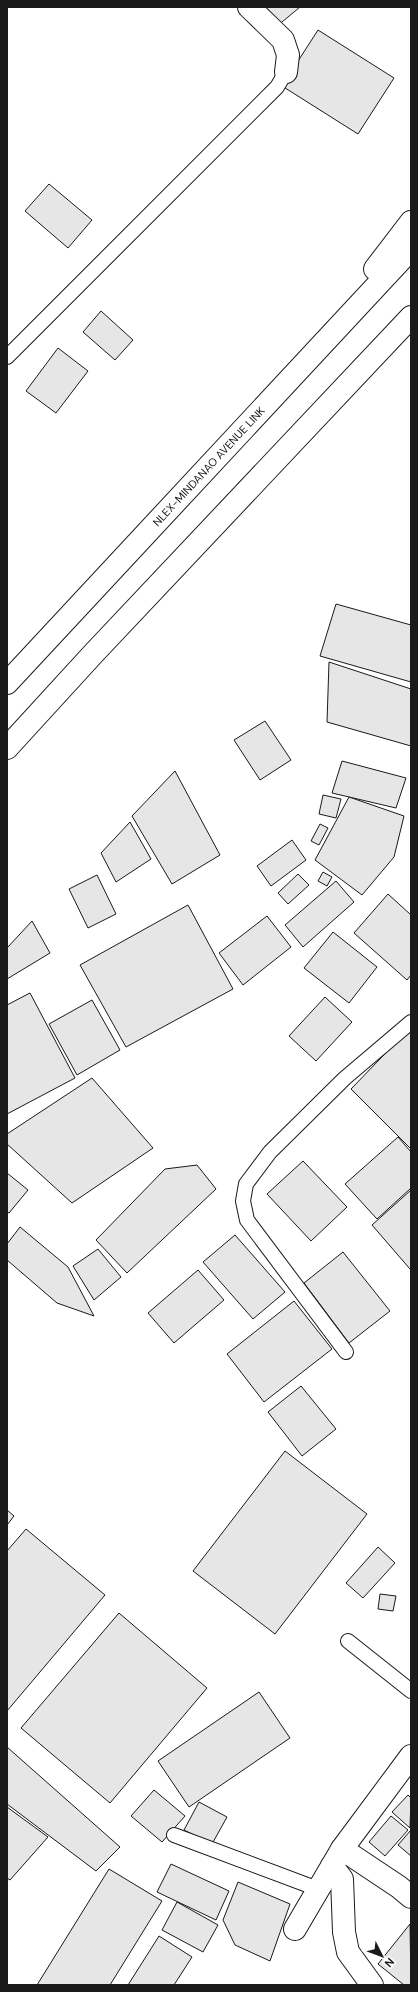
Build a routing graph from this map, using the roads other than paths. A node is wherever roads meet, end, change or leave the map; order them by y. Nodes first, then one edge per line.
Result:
1 (249, 7) edge
2 (286, 72) joint
3 (411, 222) edge
4 (411, 249) edge
5 (411, 317) edge
6 (7, 357) edge
7 (296, 374) junction
8 (7, 683) edge
9 (7, 748) edge
10 (411, 1022) edge
11 (346, 1352) dead end
12 (348, 1641) dead end
13 (411, 1692) edge
14 (411, 1756) edge
15 (174, 1835) dead end
16 (337, 1858) junction
17 (318, 1889) junction
18 (411, 1897) edge
19 (295, 1929) dead end
20 (372, 1985) edge

1 - 2 main road
2 - 6 lane
3 - 7 main road
4 - 7 main road, NLEX-MINDANAO AVENUE LINK
5 - 9 main road
7 - 8 main road, NLEX-MINDANAO AVENUE LINK
10 - 11 lane
12 - 13 lane
14 - 16 main road
15 - 17 lane
16 - 17 main road
16 - 18 main road
16 - 20 main road
17 - 19 main road

